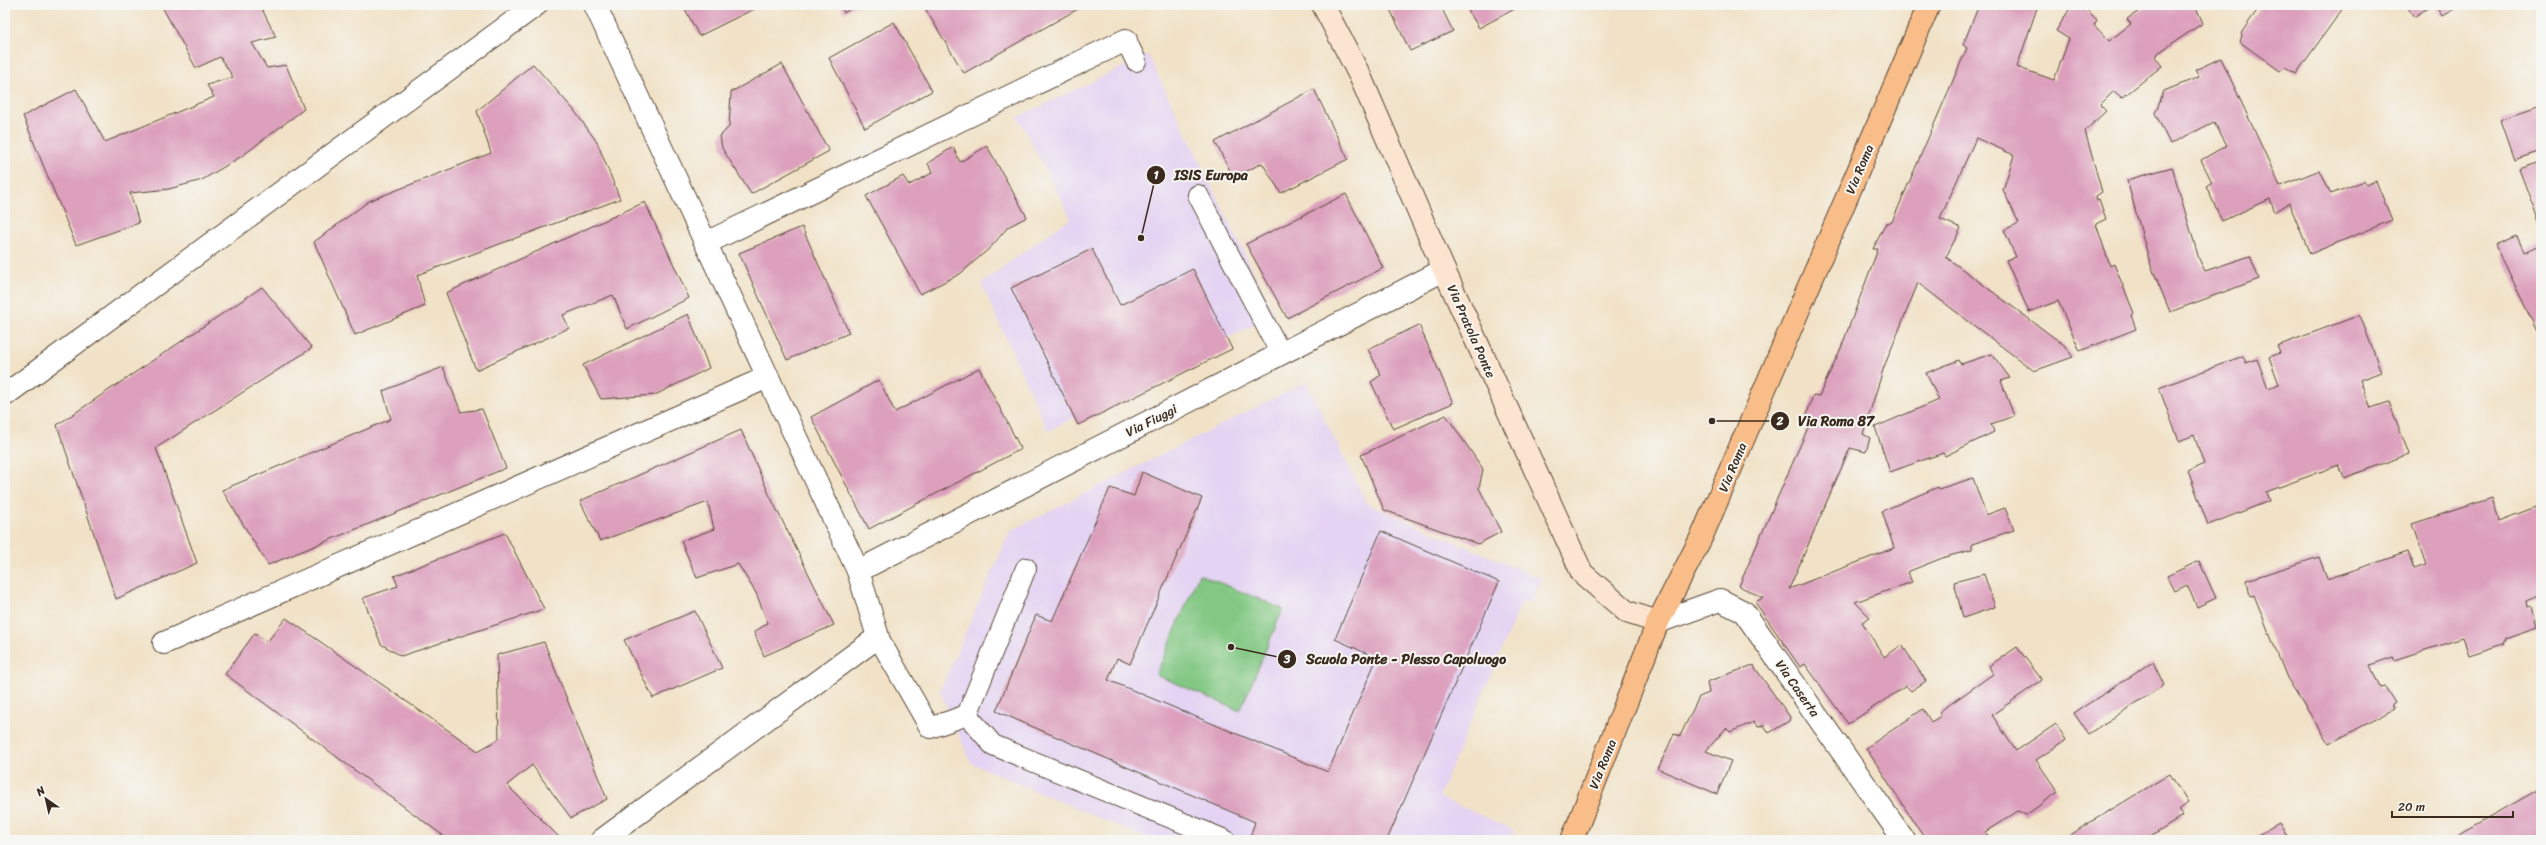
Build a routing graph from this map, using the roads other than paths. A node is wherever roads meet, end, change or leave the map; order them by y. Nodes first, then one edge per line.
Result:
1 (536, 5) edge
2 (595, 5) edge
3 (1323, 5) edge
4 (1929, 5) edge
5 (1126, 40) joint
6 (1136, 61) dead end
7 (1198, 195) dead end
8 (706, 243) junction
9 (1444, 270) junction
10 (1281, 354) junction
11 (768, 377) junction
12 (5, 395) edge
13 (1026, 568) dead end
14 (858, 571) junction
15 (1658, 622) junction
16 (878, 637) junction
17 (164, 643) dead end
18 (967, 715) junction
19 (602, 840) edge
20 (1225, 840) edge
21 (1572, 840) edge
22 (1904, 840) edge

1 - 12 street
2 - 8 street
3 - 9 main road, Via Pratola Ponte
4 - 15 main road, Via Roma
5 - 6 lane
5 - 8 street
7 - 10 lane
8 - 11 street
9 - 10 street, Via Fiuggi
9 - 15 main road, Via Pratola Ponte
10 - 14 street, Via Fiuggi
11 - 14 street
11 - 17 street
13 - 18 lane
14 - 16 street
15 - 21 main road, Via Roma
15 - 22 street, Via Caserta
16 - 18 lane
16 - 19 street
18 - 20 lane

